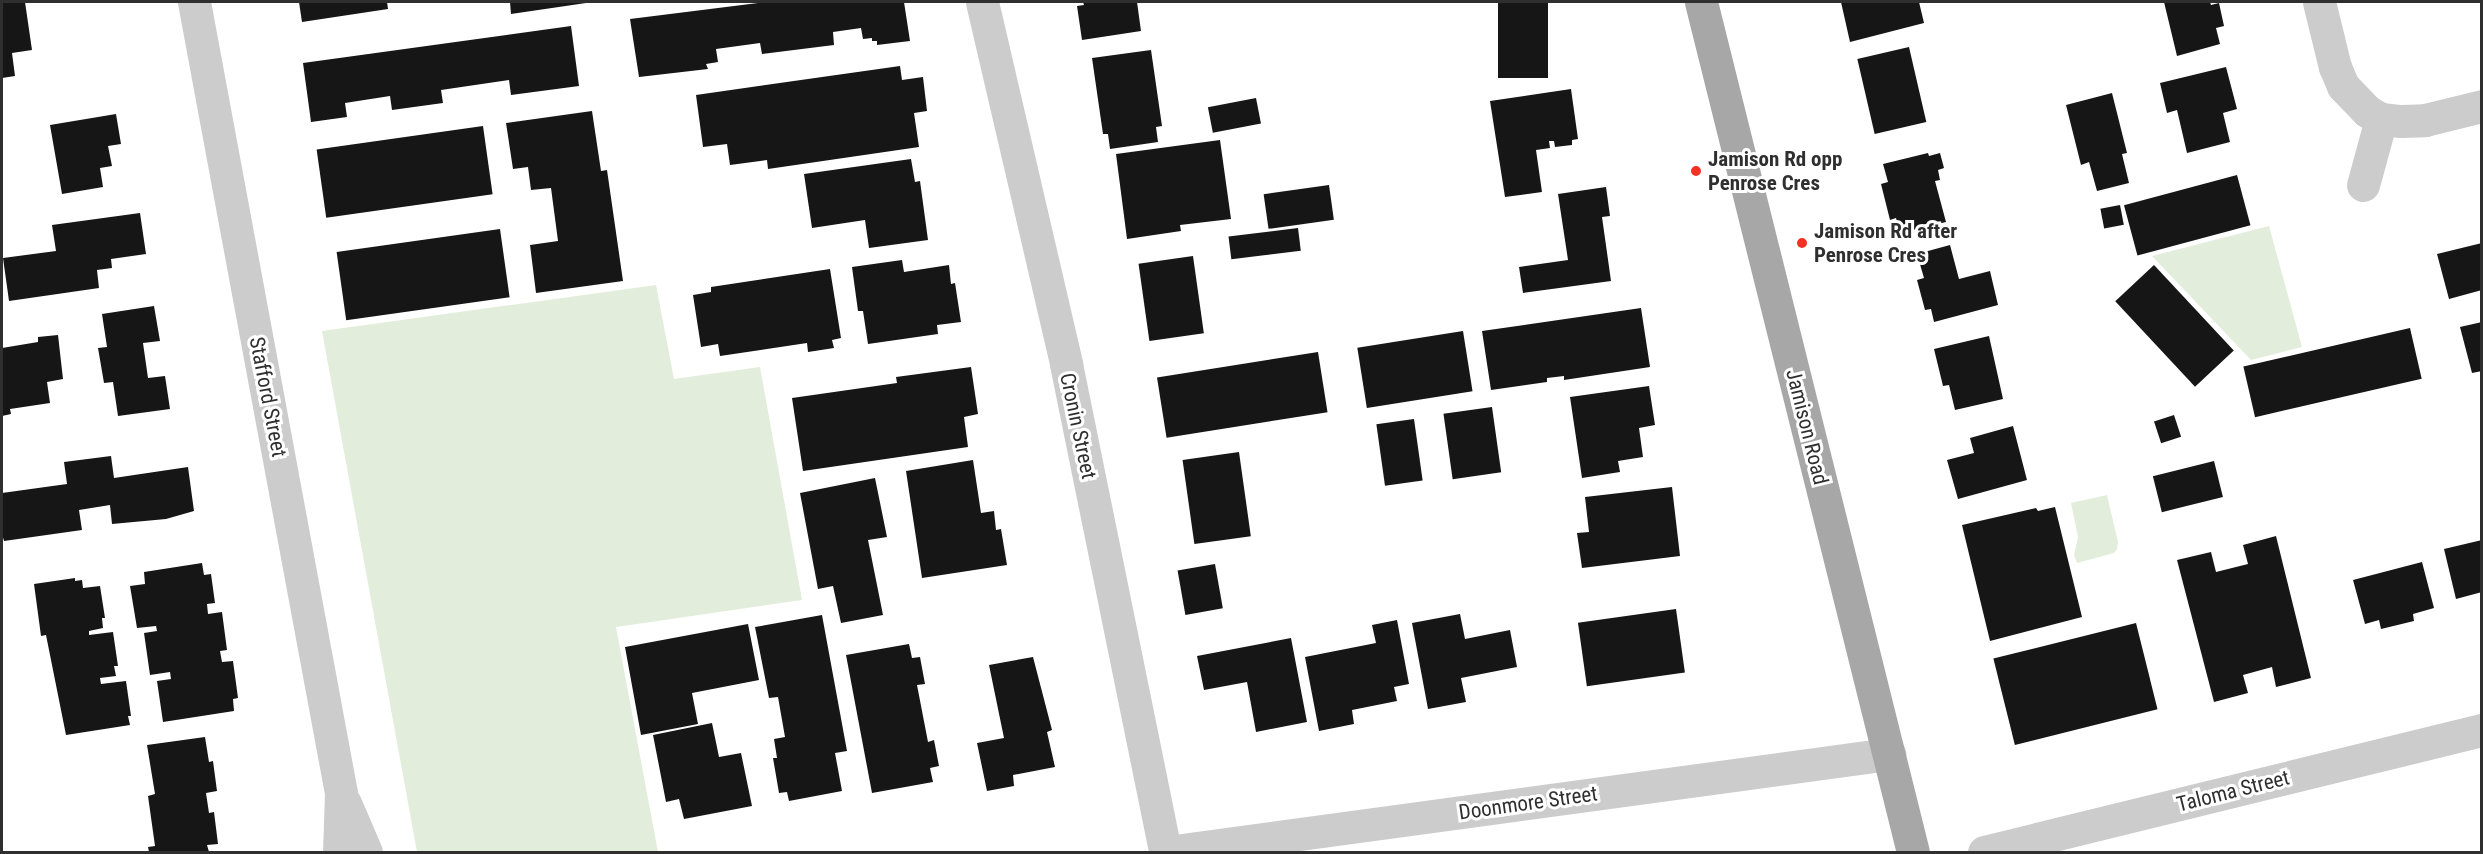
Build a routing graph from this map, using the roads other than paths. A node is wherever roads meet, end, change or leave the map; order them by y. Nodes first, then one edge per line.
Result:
1 (194, 2) edge
2 (982, 2) edge
3 (1701, 2) edge
4 (2319, 2) edge
5 (2481, 106) edge
6 (2381, 119) junction
7 (2362, 185) dead end
8 (2481, 730) edge
9 (1890, 754) junction
10 (341, 793) junction
11 (1378, 838) edge
12 (339, 852) edge
13 (366, 852) edge
14 (1166, 852) edge
15 (1913, 852) edge
16 (1984, 852) edge

1 - 10 street, Stafford Street
2 - 14 street, Cronin Street
3 - 9 main road, Jamison Road
4 - 6 street
5 - 6 street
6 - 7 street
8 - 16 street, Taloma Street
9 - 11 street, Doonmore Street
9 - 15 main road, Jamison Road
10 - 12 street, Stafford Street
10 - 13 street, Stafford Street
11 - 14 street, Doonmore Street

